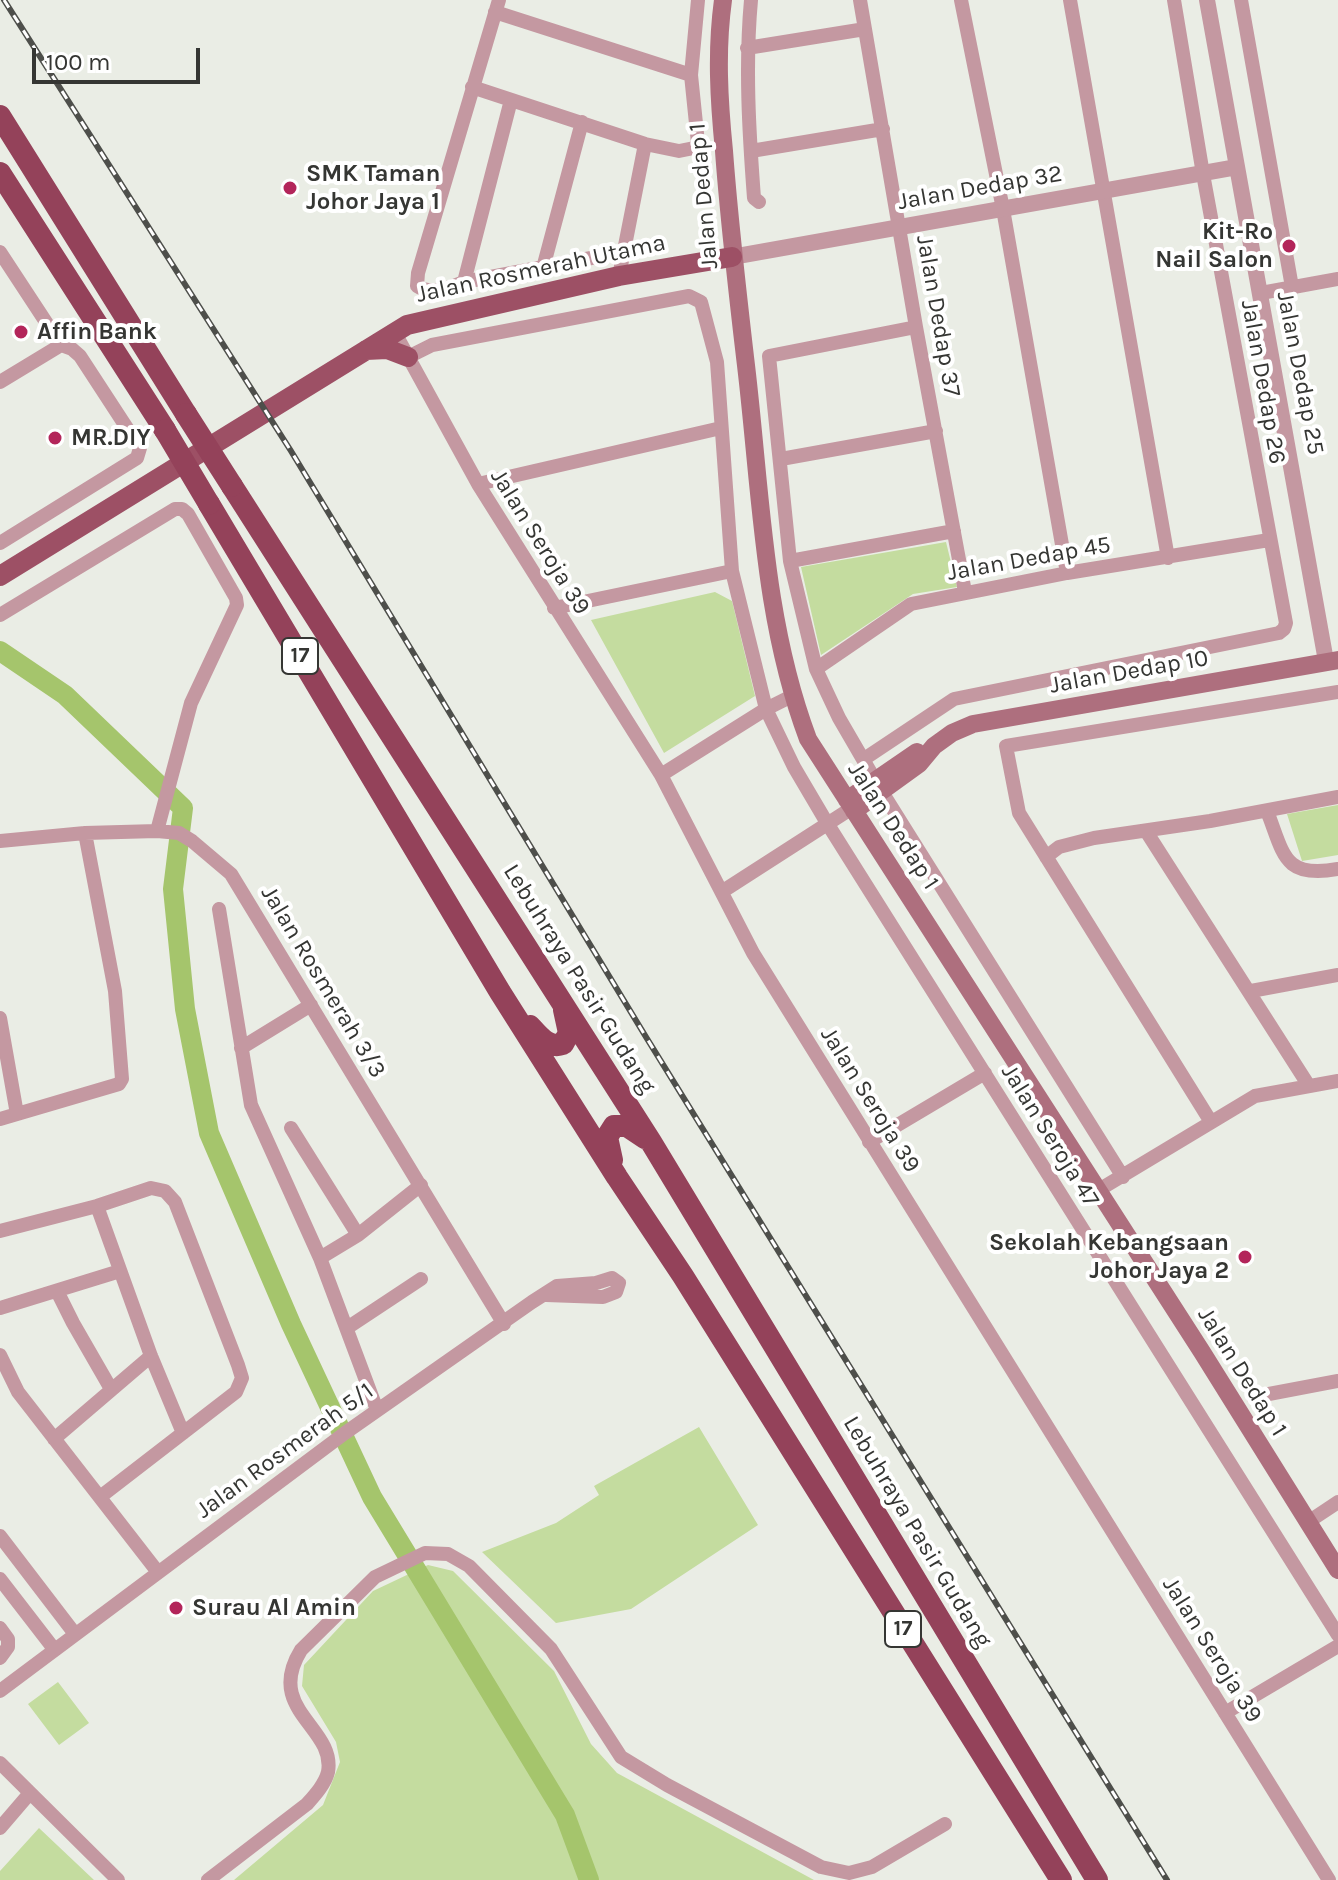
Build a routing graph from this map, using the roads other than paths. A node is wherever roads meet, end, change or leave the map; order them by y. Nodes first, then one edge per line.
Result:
1 (698, 0) edge
2 (723, 0) edge
3 (751, 0) edge
4 (860, 0) edge
5 (961, 0) edge
6 (1070, 0) edge
7 (1174, 0) edge
8 (1207, 0) edge
9 (1241, 0) edge
10 (497, 6) edge
11 (865, 29) junction
12 (747, 48) junction
13 (691, 75) junction
14 (472, 87) junction
15 (511, 100) junction
16 (0, 116) edge
17 (582, 122) junction
18 (883, 129) junction
19 (645, 144) junction
20 (751, 151) junction
21 (1237, 167) junction
22 (0, 173) edge
23 (1203, 174) junction
24 (1103, 191) junction
25 (759, 202) dead end
26 (1003, 209) junction
27 (900, 227) junction
28 (0, 252) edge
29 (623, 252) junction
30 (732, 257) junction
31 (543, 268) junction
32 (619, 276) junction
33 (1338, 279) edge
34 (464, 282) junction
35 (1292, 287) junction
36 (1261, 293) junction
37 (916, 327) junction
38 (394, 331) junction
39 (61, 345) junction
40 (362, 351) junction
41 (408, 357) junction
42 (0, 382) edge
43 (721, 428) junction
44 (936, 431) junction
45 (781, 459) junction
46 (478, 484) junction
47 (954, 531) junction
48 (1269, 540) junction
49 (0, 543) edge
50 (1168, 558) junction
51 (790, 561) junction
52 (732, 571) junction
53 (1067, 573) junction
54 (0, 576) edge
55 (965, 592) junction
56 (554, 608) junction
57 (0, 615) edge
58 (1332, 660) edge
59 (816, 669) junction
60 (1338, 692) edge
61 (792, 696) junction
62 (766, 709) junction
63 (864, 759) junction
64 (661, 775) junction
65 (878, 786) junction
66 (1338, 797) edge
67 (851, 807) junction
68 (1267, 811) junction
69 (827, 823) junction
70 (157, 831) junction
71 (1146, 831) junction
72 (85, 833) junction
73 (0, 841) edge
74 (1046, 857) junction
75 (1338, 869) edge
76 (723, 891) junction
77 (219, 909) dead end
78 (1338, 975) edge
79 (1251, 991) junction
80 (500, 992) junction
81 (560, 998) junction
82 (311, 1005) junction
83 (0, 1018) edge
84 (241, 1048) junction
85 (985, 1073) junction
86 (1338, 1081) edge
87 (1309, 1086) junction
88 (17, 1114) junction
89 (0, 1119) edge
90 (1211, 1122) junction
91 (291, 1128) dead end
92 (651, 1142) junction
93 (869, 1142) junction
94 (617, 1177) junction
95 (1123, 1177) junction
96 (421, 1185) junction
97 (1097, 1191) junction
98 (97, 1206) junction
99 (0, 1231) edge
100 (358, 1235) junction
101 (320, 1258) junction
102 (120, 1271) junction
103 (421, 1279) dead end
104 (57, 1291) junction
105 (546, 1295) dead end
106 (0, 1308) edge
107 (504, 1324) junction
108 (347, 1328) junction
109 (0, 1355) edge
110 (151, 1356) junction
111 (1338, 1381) edge
112 (111, 1389) junction
113 (1253, 1397) dead end
114 (377, 1410) junction
115 (183, 1433) junction
116 (54, 1439) junction
117 (100, 1497) junction
118 (1338, 1502) edge
119 (1308, 1522) junction
120 (0, 1536) edge
121 (1338, 1570) edge
122 (157, 1571) junction
123 (0, 1579) edge
124 (1, 1630) edge
125 (75, 1634) junction
126 (1338, 1635) edge
127 (1338, 1646) edge
128 (54, 1649) junction
129 (0, 1658) edge
130 (0, 1691) edge
131 (1225, 1713) junction
132 (0, 1763) edge
133 (30, 1793) junction
134 (945, 1824) dead end
135 (0, 1828) edge
136 (118, 1880) edge
137 (208, 1880) edge
138 (1061, 1880) edge
139 (1097, 1880) edge
140 (1329, 1880) edge

1 - 13 street
2 - 30 main road, Jalan Dedap 1
3 - 12 street
4 - 11 street, Jalan Dedap 37
5 - 26 street
6 - 24 street
7 - 23 street, Jalan Dedap 26
8 - 21 street, Jalan Dedap 25
9 - 35 street
10 - 13 street
10 - 14 street
11 - 12 street
11 - 18 street, Jalan Dedap 37
12 - 20 street
13 - 19 street
14 - 15 street
14 - 34 street
15 - 17 street
15 - 34 street
16 - 81 highway, Lebuhraya Pasir Gudang / 17, bridge
17 - 19 street
17 - 31 street
18 - 20 street
18 - 27 street, Jalan Dedap 37
19 - 29 street
20 - 25 street
21 - 23 street, Jalan Dedap 32
21 - 36 street, Jalan Dedap 25
22 - 80 highway, 17, bridge
23 - 24 street, Jalan Dedap 32
23 - 48 street, Jalan Dedap 26
24 - 26 street, Jalan Dedap 32
24 - 50 street
26 - 27 street, Jalan Dedap 32
26 - 53 street
27 - 30 street, Jalan Dedap 32
27 - 37 street, Jalan Dedap 37
28 - 39 street
29 - 31 street
29 - 32 street
30 - 32 main road, Jalan Rosmerah Utama
30 - 61 main road, Jalan Dedap 1
31 - 34 street
32 - 38 main road, Jalan Rosmerah Utama
33 - 35 street
35 - 36 street
36 - 58 street, Jalan Dedap 25
37 - 44 street, Jalan Dedap 37
37 - 45 street
38 - 40 main road, Jalan Rosmerah Utama
38 - 41 street, Jalan Seroja 39
39 - 42 street
39 - 49 street
40 - 41 main road
40 - 54 main road, Jalan Rosmerah Utama
41 - 43 street, Jalan Seroja 47
41 - 46 street, Jalan Seroja 39
43 - 46 street
43 - 52 street, Jalan Seroja 47
44 - 45 street
44 - 47 street, Jalan Dedap 37
45 - 51 street
46 - 56 street, Jalan Seroja 39
47 - 51 street
47 - 55 street, Jalan Dedap 37
48 - 50 street, Jalan Dedap 45
48 - 63 street, Jalan Dedap 26
50 - 53 street, Jalan Dedap 45
51 - 59 street
52 - 56 street
52 - 62 street, Jalan Seroja 47
53 - 55 street, Jalan Dedap 45
55 - 59 street, Jalan Dedap 45
56 - 64 street, Jalan Seroja 39
57 - 70 street
58 - 65 main road, Jalan Dedap 10
59 - 63 street
60 - 74 street
61 - 62 street
61 - 67 main road, Jalan Dedap 1
62 - 64 street
62 - 69 street, Jalan Seroja 47
63 - 65 street
64 - 76 street, Jalan Seroja 39
65 - 67 main road, Jalan Dedap 10
65 - 95 street
66 - 68 street
67 - 69 street
67 - 97 main road, Jalan Dedap 1
68 - 71 street
68 - 75 street
69 - 76 street
69 - 85 street, Jalan Seroja 47
70 - 72 street, Jalan Rosmerah 3/3
70 - 82 street, Jalan Rosmerah 3/3
71 - 74 street
71 - 79 street
72 - 73 street, Jalan Rosmerah 3/3
72 - 88 street
74 - 90 street
76 - 93 street, Jalan Seroja 39
77 - 84 street
78 - 79 street
79 - 87 street
80 - 81 highway
80 - 94 highway, 17
81 - 92 highway, Lebuhraya Pasir Gudang / 17
82 - 84 street
82 - 96 street, Jalan Rosmerah 3/3
83 - 88 street
84 - 101 street
85 - 93 street
85 - 126 street, Jalan Seroja 47
86 - 87 street
87 - 90 street
88 - 89 street
90 - 95 street
91 - 100 street
92 - 94 highway
92 - 139 highway, Lebuhraya Pasir Gudang / 17
93 - 131 street, Jalan Seroja 39
94 - 138 highway, 17
95 - 97 street
96 - 100 street
96 - 107 street, Jalan Rosmerah 3/3
97 - 119 main road, Jalan Dedap 1
98 - 99 street
98 - 102 street
98 - 115 street
100 - 101 street
101 - 108 street
102 - 104 street
102 - 110 street
103 - 108 street
104 - 106 street
104 - 112 street
105 - 107 street, Jalan Rosmerah 5/1
107 - 114 street, Jalan Rosmerah 5/1
108 - 114 street
109 - 116 street
110 - 112 street
110 - 115 street
111 - 113 street
112 - 116 street
114 - 122 street, Jalan Rosmerah 5/1
115 - 117 street
116 - 117 street
117 - 122 street
118 - 119 street
119 - 121 main road, Jalan Dedap 1
120 - 125 street
122 - 125 street, Jalan Rosmerah 5/1
123 - 128 street
124 - 129 street
125 - 128 street, Jalan Rosmerah 5/1
127 - 131 street
128 - 130 street, Jalan Rosmerah 5/1
131 - 140 street, Jalan Seroja 39
132 - 133 street
133 - 135 street
133 - 136 street
134 - 137 street

